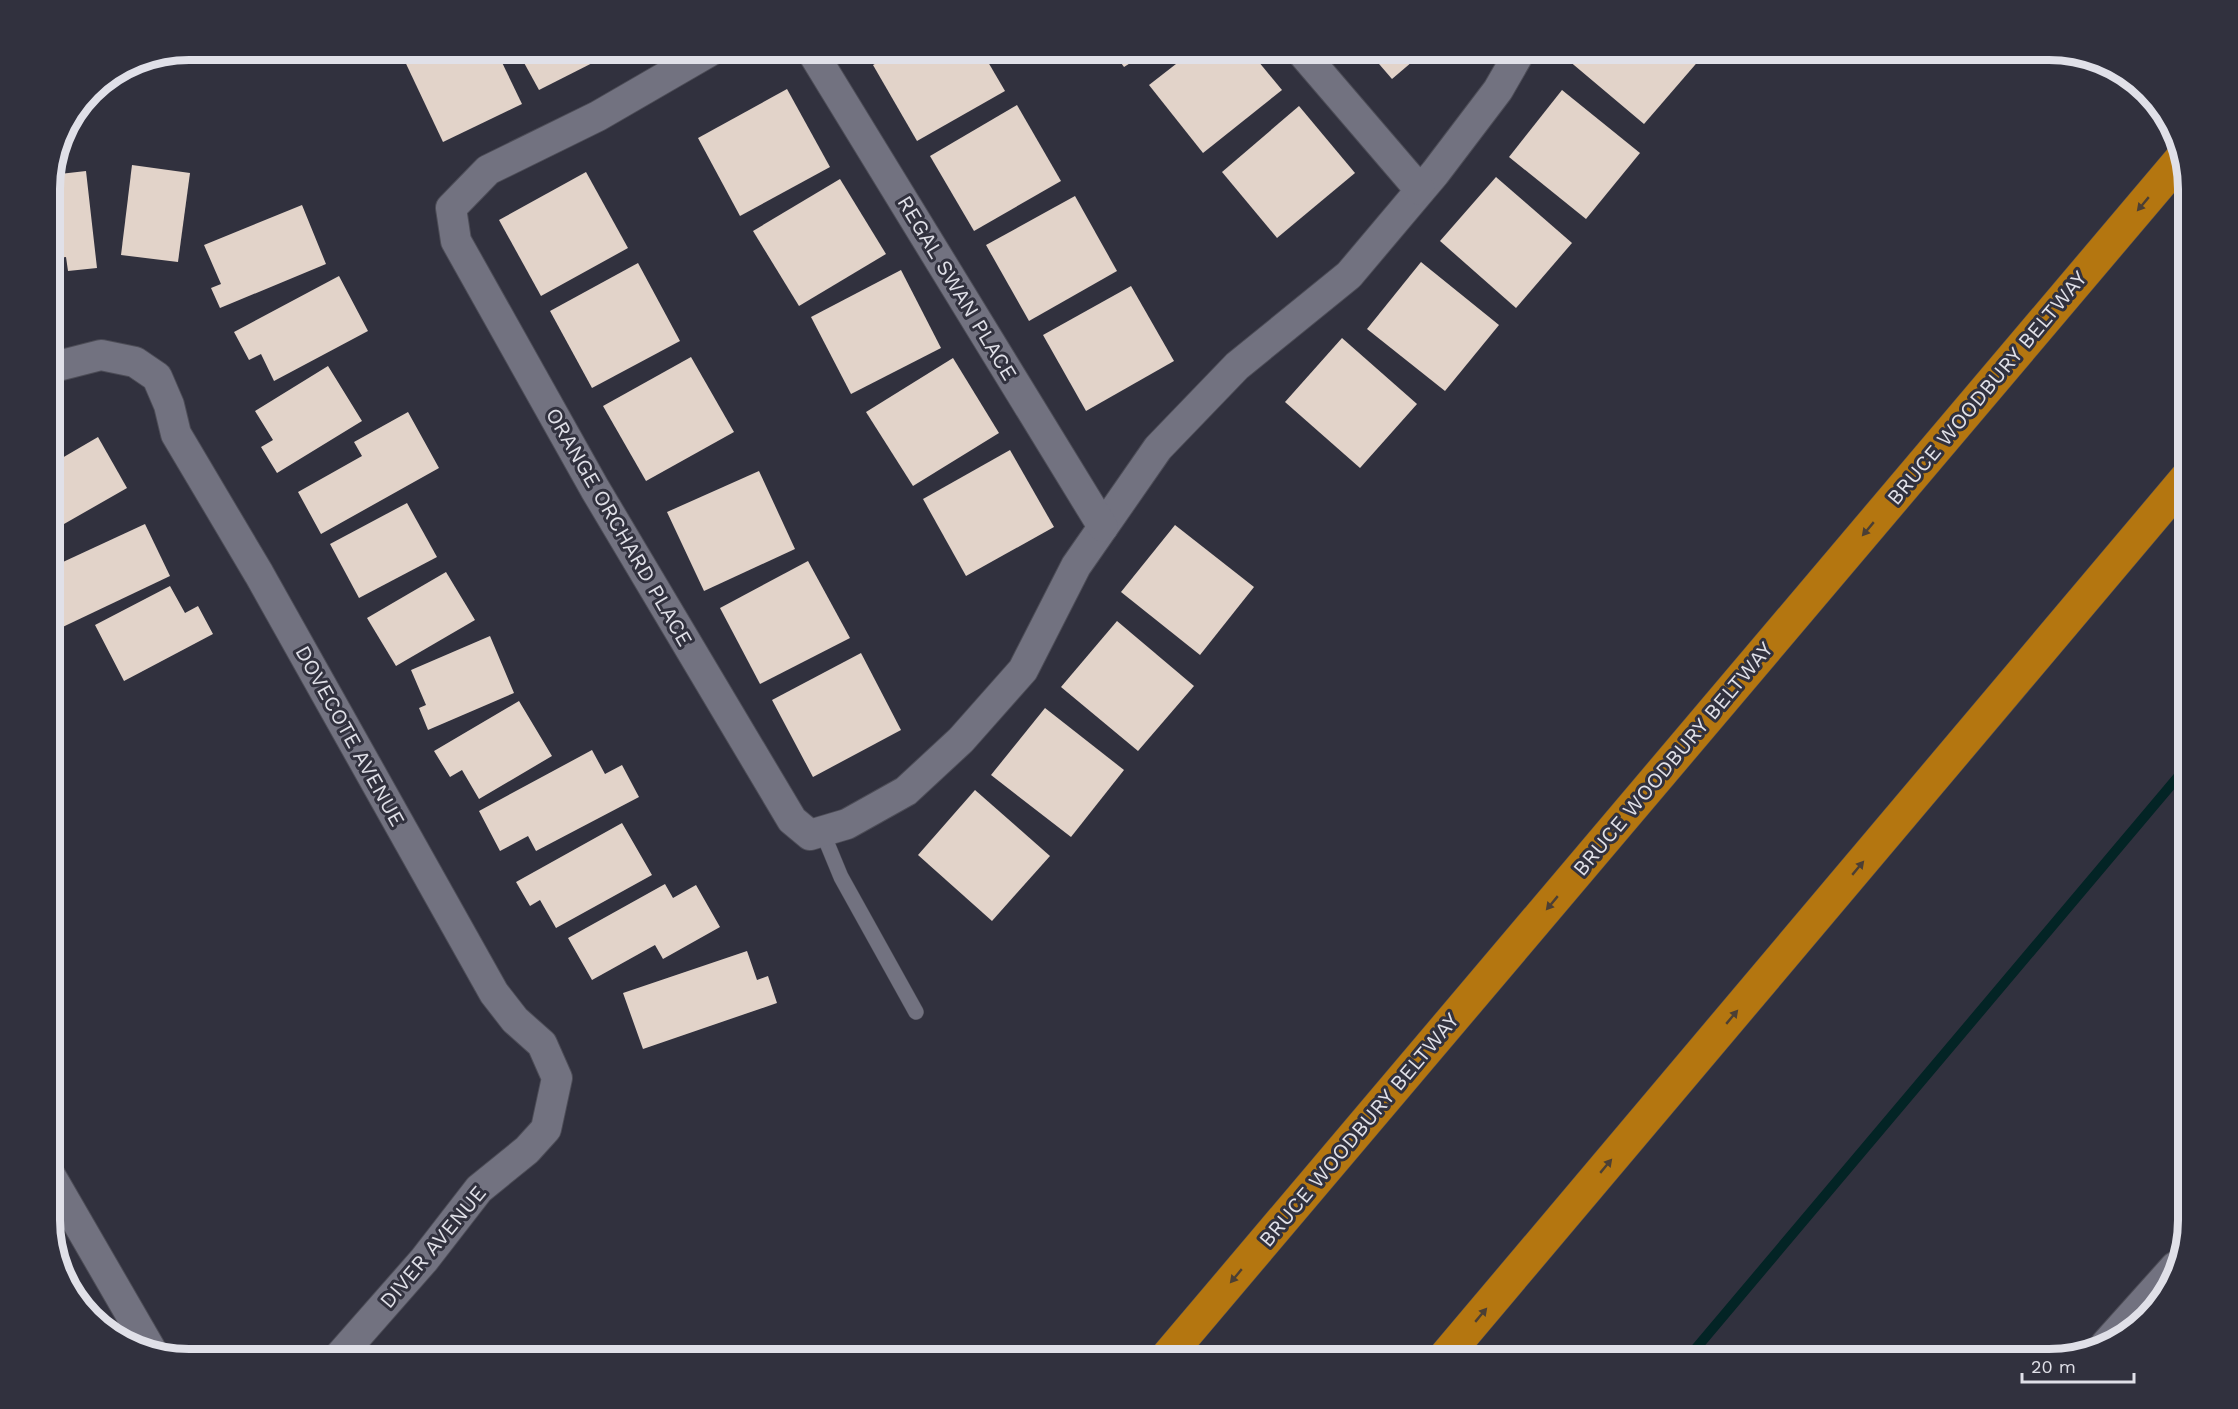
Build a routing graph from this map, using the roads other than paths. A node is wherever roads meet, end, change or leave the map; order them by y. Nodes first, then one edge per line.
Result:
1 (695, 60) edge
2 (817, 60) edge
3 (1309, 60) edge
4 (1515, 60) edge
5 (2176, 165) edge
6 (1420, 190) junction
7 (60, 365) edge
8 (2178, 488) edge
9 (1103, 527) junction
10 (816, 833) junction
11 (916, 1012) dead end
12 (550, 1111) joint
13 (60, 1192) edge
14 (2164, 1278) edge
15 (2121, 1327) edge
16 (146, 1342) edge
17 (346, 1349) edge
18 (1173, 1349) edge
19 (1451, 1349) edge

1 - 10 street, ORANGE ORCHARD PLACE
2 - 9 street, REGAL SWAN PLACE
3 - 6 street
4 - 6 street
5 -> 18 highway, BRUCE WOODBURY BELTWAY
6 - 9 street
7 - 12 street, DOVECOTE AVENUE
19 -> 8 highway
9 - 10 street
10 - 11 lane
12 - 17 street, DIVER AVENUE
13 - 16 street
14 - 15 street

